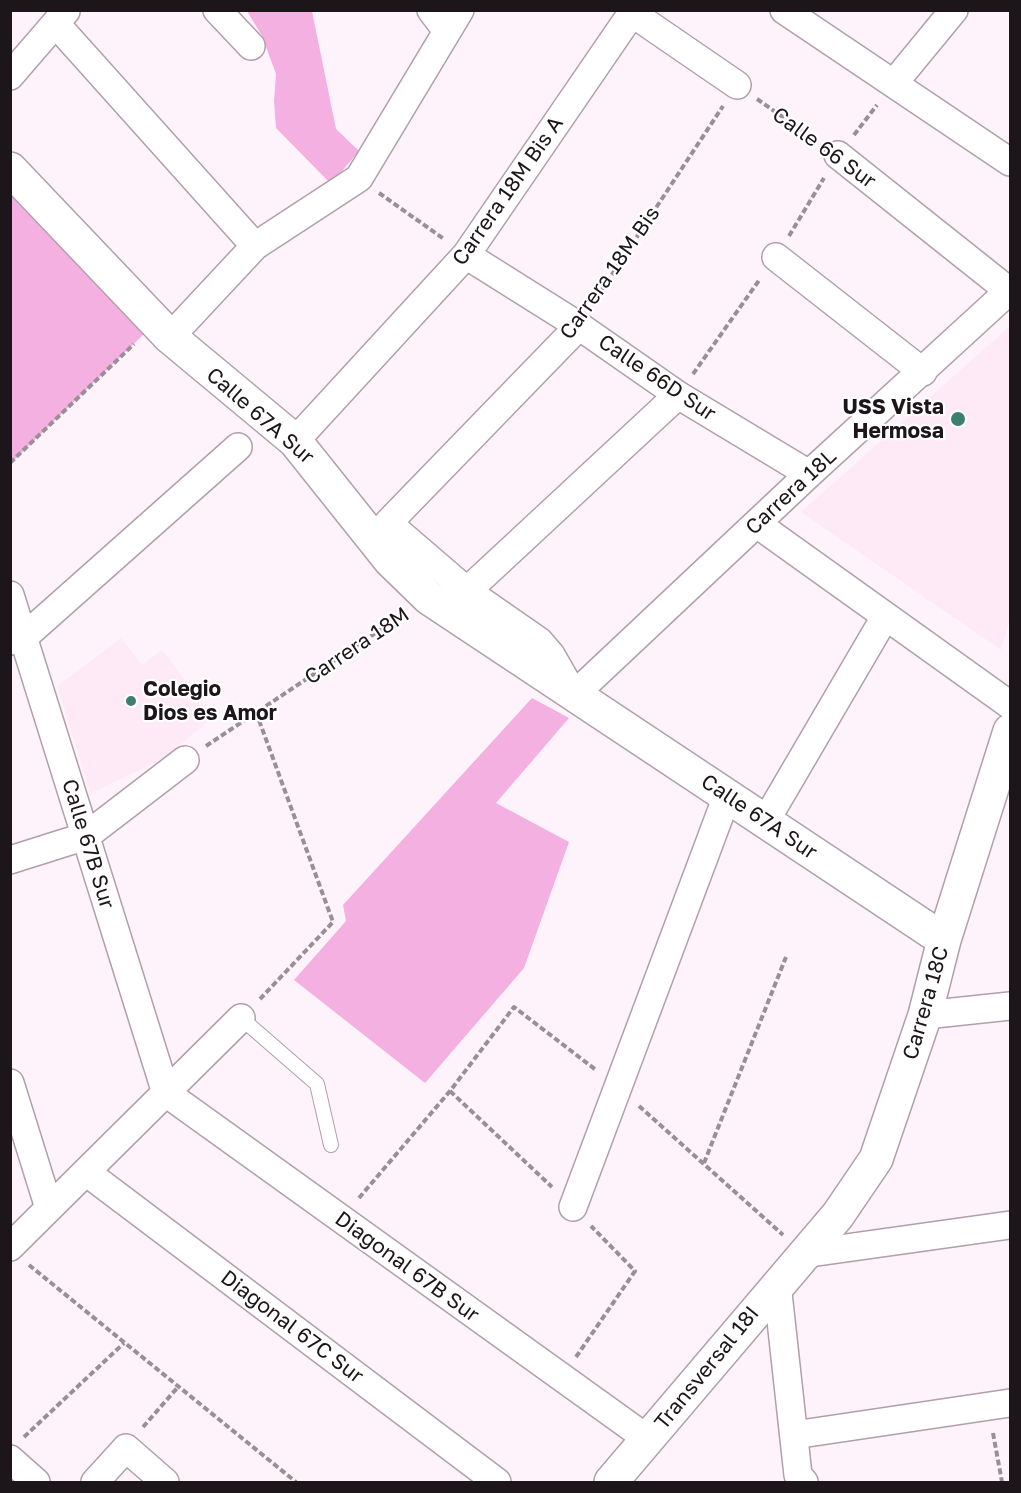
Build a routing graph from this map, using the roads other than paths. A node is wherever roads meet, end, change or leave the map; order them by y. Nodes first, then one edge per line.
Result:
1 (217, 10) edge
2 (784, 10) edge
3 (954, 10) edge
4 (633, 12) edge
5 (61, 17) edge
6 (446, 17) edge
7 (251, 46) dead end
8 (10, 76) edge
9 (894, 83) junction
10 (737, 85) road end
11 (838, 155) road end
12 (1011, 162) edge
13 (10, 169) edge
14 (255, 246) junction
15 (466, 255) junction
16 (776, 257) dead end
17 (1010, 291) edge
18 (579, 326) junction
19 (163, 330) junction
20 (923, 372) junction
21 (678, 395) junction
22 (295, 441) junction
23 (238, 447) dead end
24 (809, 474) junction
25 (388, 523) joint
26 (757, 524) junction
27 (467, 591) junction
28 (10, 595) edge
29 (885, 617) junction
30 (17, 639) edge
31 (574, 695) junction
32 (1011, 705) edge
33 (1011, 731) edge
34 (185, 760) road end
35 (727, 796) junction
36 (765, 822) junction
37 (86, 836) junction
38 (10, 860) edge
39 (944, 940) junction
40 (1011, 1006) edge
41 (925, 1015) junction
42 (241, 1018) joint
43 (10, 1083) edge
44 (166, 1093) junction
45 (331, 1145) dead end
46 (86, 1172) junction
47 (573, 1207) road end
48 (49, 1208) junction
49 (1011, 1225) edge
50 (803, 1254) junction
51 (19, 1256) edge
52 (777, 1284) junction
53 (999, 1405) edge
54 (794, 1435) junction
55 (649, 1440) junction
56 (15, 1451) edge
57 (798, 1480) edge
58 (36, 1482) edge
59 (95, 1482) edge
60 (165, 1482) edge
61 (497, 1482) edge
62 (611, 1482) edge

1 - 7 street
2 - 9 street
3 - 9 street
4 - 10 street
4 - 15 street, Carrera 18M Bis A
5 - 8 street
5 - 14 street
6 - 14 street
9 - 12 street
11 - 17 street, Calle 66 Sur
13 - 19 street, Calle 67A Sur
14 - 19 street
15 - 18 street, Calle 66D Sur
15 - 22 street, Carrera 18M Bis A
16 - 20 street
17 - 20 street, Carrera 18L
18 - 21 street, Calle 66D Sur
18 - 25 street, Carrera 18M Bis
19 - 22 street, Calle 67A Sur
20 - 24 street, Carrera 18L
21 - 24 street, Calle 66D Sur
21 - 27 street
22 - 31 street, Calle 67A Sur
23 - 30 street
24 - 26 street, Carrera 18L
25 - 27 street, Calle 67A Sur
26 - 29 street
26 - 31 street, Carrera 18L
27 - 31 street, Calle 67A Sur
28 - 30 street, Calle 67B Sur
29 - 32 street
29 - 36 street
30 - 37 street, Calle 67B Sur
31 - 35 street, Calle 67A Sur
33 - 39 street, Carrera 18C
34 - 37 street
35 - 36 street, Calle 67A Sur
35 - 47 street
36 - 39 street, Calle 67A Sur
37 - 38 street
37 - 44 street, Calle 67B Sur
39 - 41 street, Carrera 18C
40 - 41 street
41 - 50 street, Carrera 18C
42 - 44 street
42 - 45 lane
43 - 48 street
44 - 46 street
44 - 55 street, Diagonal 67B Sur
46 - 48 street
46 - 61 street, Diagonal 67C Sur
48 - 51 street
49 - 50 street
50 - 52 street, Transversal 18I
52 - 54 street
52 - 55 street, Transversal 18I
53 - 54 street
54 - 57 street
55 - 62 street, Transversal 18I
56 - 58 street
59 - 60 street

